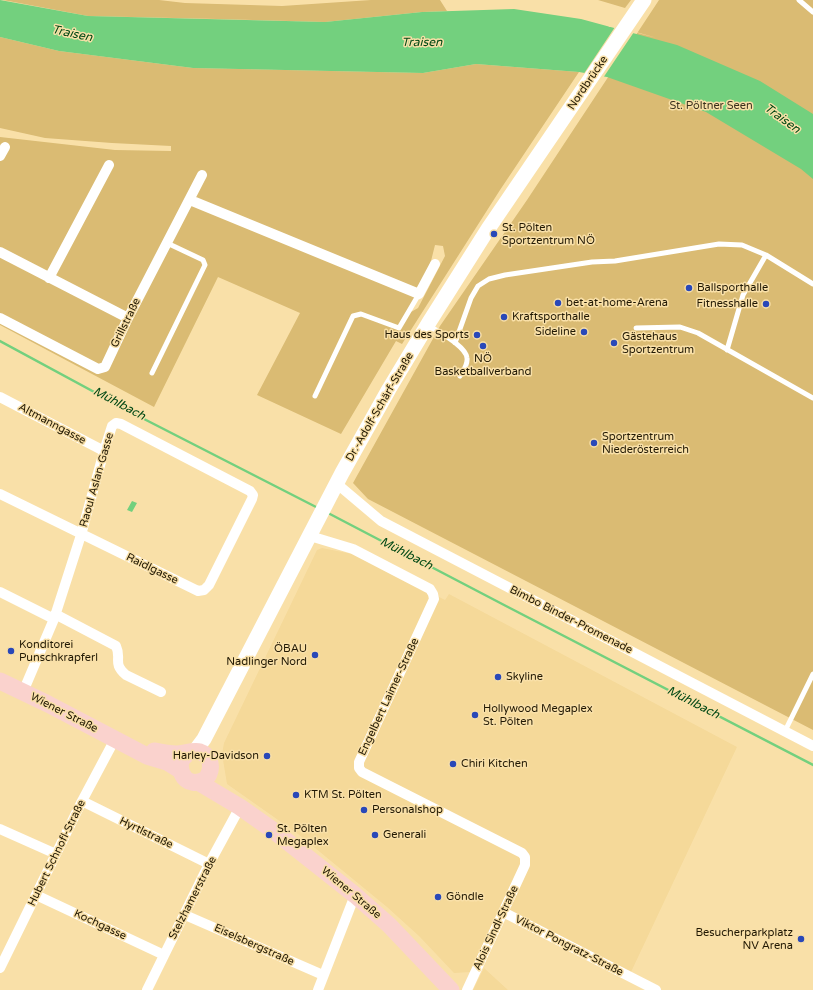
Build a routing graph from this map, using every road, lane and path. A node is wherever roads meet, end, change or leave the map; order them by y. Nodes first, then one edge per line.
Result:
1 (644, 0) edge
2 (798, 0) edge
3 (813, 12) edge
4 (109, 166) dead end
5 (531, 167) joint
6 (202, 175) dead end
7 (190, 200) junction
8 (167, 243) junction
9 (0, 252) edge
10 (766, 256) junction
11 (435, 264) dead end
12 (49, 278) junction
13 (813, 284) edge
14 (419, 294) junction
15 (0, 318) edge
16 (128, 318) junction
17 (428, 324) junction
18 (636, 328) dead end
19 (455, 343) junction
20 (727, 350) junction
21 (152, 373) dead end
22 (460, 376) dead end
23 (315, 396) dead end
24 (0, 397) edge
25 (813, 398) edge
26 (104, 451) junction
27 (336, 483) junction
28 (250, 491) joint
29 (0, 494) edge
30 (81, 534) junction
31 (310, 536) junction
32 (0, 592) edge
33 (55, 616) junction
34 (813, 674) edge
35 (0, 681) edge
36 (23, 692) junction
37 (160, 692) dead end
38 (785, 731) junction
39 (121, 742) junction
40 (813, 746) edge
41 (200, 763) junction
42 (82, 801) junction
43 (240, 807) junction
44 (0, 829) edge
45 (56, 854) junction
46 (209, 864) junction
47 (525, 865) joint
48 (36, 895) junction
49 (355, 895) junction
50 (503, 912) junction
51 (184, 914) junction
52 (164, 955) junction
53 (0, 968) edge
54 (323, 975) junction
55 (147, 990) edge
56 (318, 990) edge
57 (451, 990) edge
58 (467, 990) edge
59 (656, 990) edge

1 - 5 street, Nordbrücke
2 - 3 lane
4 - 12 street
5 - 17 street, Dr.-Adolf-Schärf-Straße
6 - 7 street, Grillstraße
7 - 8 street, Grillstraße
7 - 14 street
8 - 16 street, Grillstraße
8 - 21 lane
9 - 12 street
10 - 13 lane
10 - 19 lane
10 - 20 lane
11 - 14 street
12 - 16 street
14 - 23 lane
15 - 16 street, Grillstraße
17 - 19 lane
17 - 27 street, Dr.-Adolf-Schärf-Straße
18 - 20 lane
19 - 22 lane
20 - 25 lane
24 - 26 street, Altmanngasse
26 - 28 street, Raoul Aslan-Gasse
26 - 30 street, Raoul Aslan-Gasse
27 - 31 street, Dr.-Adolf-Schärf-Straße
27 - 38 street, Bimbo Binder-Promenade
28 - 30 street, Raidlgasse
29 - 30 street, Raidlgasse
30 - 33 street, Raoul Aslan-Gasse
31 - 41 street, Dr.-Adolf-Schärf-Straße
31 - 47 street, Engelbert Laimer-Straße
32 - 33 street
33 - 36 street, Raoul Aslan-Gasse
33 - 37 street
34 - 38 lane
35 - 36 main road, Wiener Straße
36 - 39 main road, Wiener Straße
38 - 40 street, Bimbo Binder-Promenade
39 - 41 main road
39 - 41 main road
39 - 42 street, Hubert Schnofl-Straße
41 - 43 main road, Wiener Straße
42 - 45 street, Hubert Schnofl-Straße
42 - 46 street, Hyrtlstraße
43 - 46 street, Stelzhamerstraße
43 - 49 main road, Wiener Straße
44 - 45 street
45 - 48 street, Hubert Schnofl-Straße
46 - 51 street, Stelzhamerstraße
47 - 50 street, Alois Sindl-Straße
48 - 52 street, Kochgasse
48 - 53 street, Hubert Schnofl-Straße
49 - 54 street
49 - 57 main road, Wiener Straße
50 - 58 street, Alois Sindl-Straße
50 - 59 street, Viktor Pongratz-Straße
51 - 52 street, Stelzhamerstraße
51 - 54 street, Eiselsbergstraße
52 - 55 street, Stelzhamerstraße
54 - 56 street

